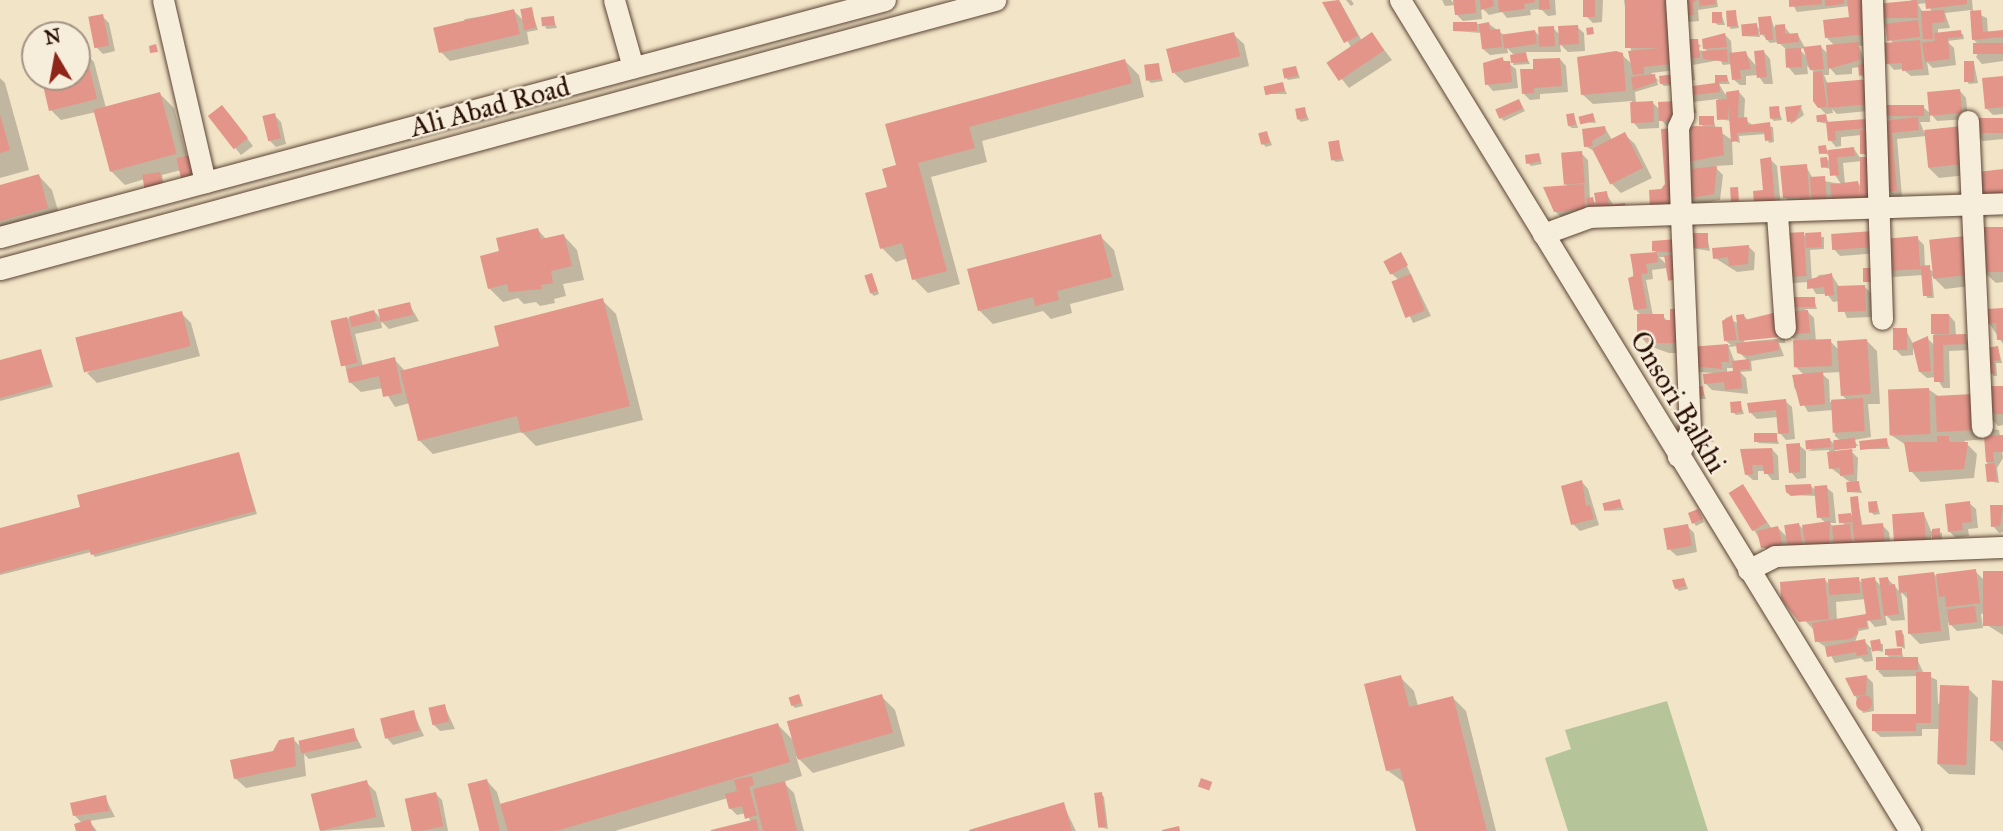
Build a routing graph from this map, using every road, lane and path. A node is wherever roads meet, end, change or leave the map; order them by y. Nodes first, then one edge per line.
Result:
1 (163, 0) edge
2 (614, 0) edge
3 (885, 0) edge
4 (995, 0) edge
5 (1400, 0) edge
6 (1676, 0) edge
7 (1872, 0) edge
8 (925, 9) edge
9 (633, 67) junction
10 (428, 121) junction
11 (1968, 121) dead end
12 (436, 151) junction
13 (205, 182) junction
14 (2003, 204) edge
15 (1972, 205) junction
16 (1880, 210) junction
17 (1777, 214) junction
18 (1681, 216) junction
19 (1543, 234) junction
20 (0, 237) edge
21 (0, 269) edge
22 (1882, 318) dead end
23 (1785, 328) dead end
24 (1982, 427) dead end
25 (1678, 456) junction
26 (2003, 547) edge
27 (1748, 570) junction
28 (1910, 831) edge

1 - 13 street
2 - 9 street
3 - 9 street, Ali Abad Road
4 - 8 street, Ali Abad Road
5 - 19 street, Onsori Balkhi
6 - 18 street
7 - 16 street
8 - 12 street, Ali Abad Road
9 - 10 street, Ali Abad Road
10 - 12 street
10 - 13 street, Ali Abad Road
11 - 15 street
12 - 21 street, Ali Abad Road
13 - 20 street, Ali Abad Road
14 - 15 street
15 - 16 street
15 - 24 street
16 - 17 street
16 - 22 street
17 - 18 street
17 - 23 street
18 - 19 street
18 - 25 street
19 - 25 street, Onsori Balkhi
25 - 27 street, Onsori Balkhi
26 - 27 street
27 - 28 street, Onsori Balkhi

